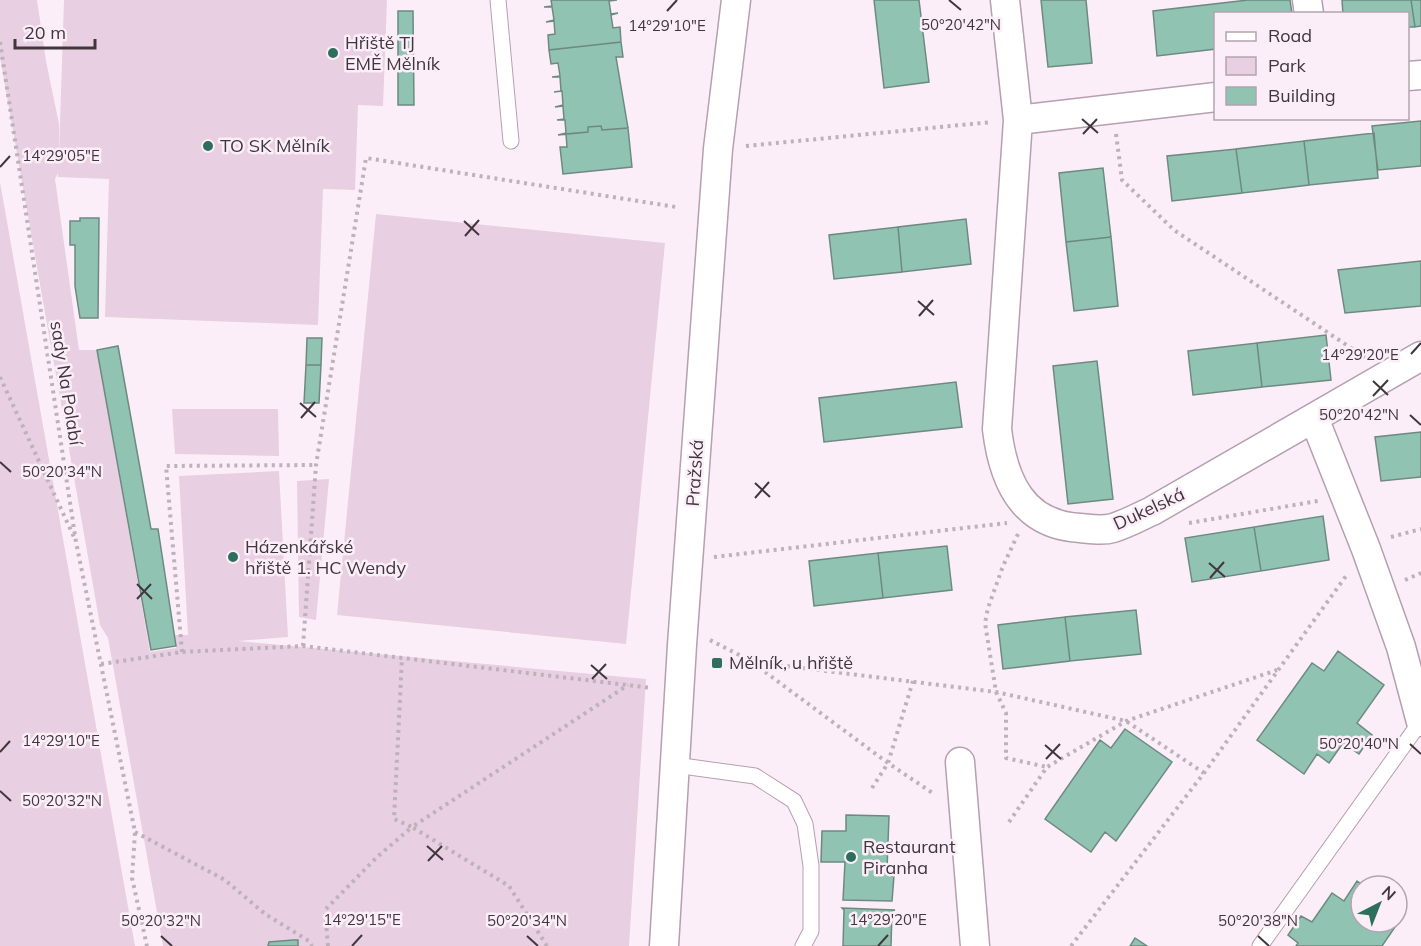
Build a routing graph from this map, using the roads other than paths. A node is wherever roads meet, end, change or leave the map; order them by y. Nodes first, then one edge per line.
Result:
1 (498, 0) edge
2 (736, 0) edge
3 (1005, 0) edge
4 (1214, 97) edge
5 (1018, 120) junction
6 (511, 141) dead end
7 (1421, 356) edge
8 (1314, 418) junction
9 (1421, 722) edge
10 (960, 762) dead end
11 (675, 765) junction
12 (664, 946) edge
13 (803, 946) edge
14 (975, 946) edge
15 (1260, 946) edge

1 - 6 lane
2 - 11 street, Pražská
3 - 5 street, Dukelská
4 - 5 street
5 - 8 street, Dukelská
7 - 8 street, Dukelská
8 - 9 street
9 - 15 lane
10 - 14 street
11 - 12 street, Pražská
11 - 13 lane

